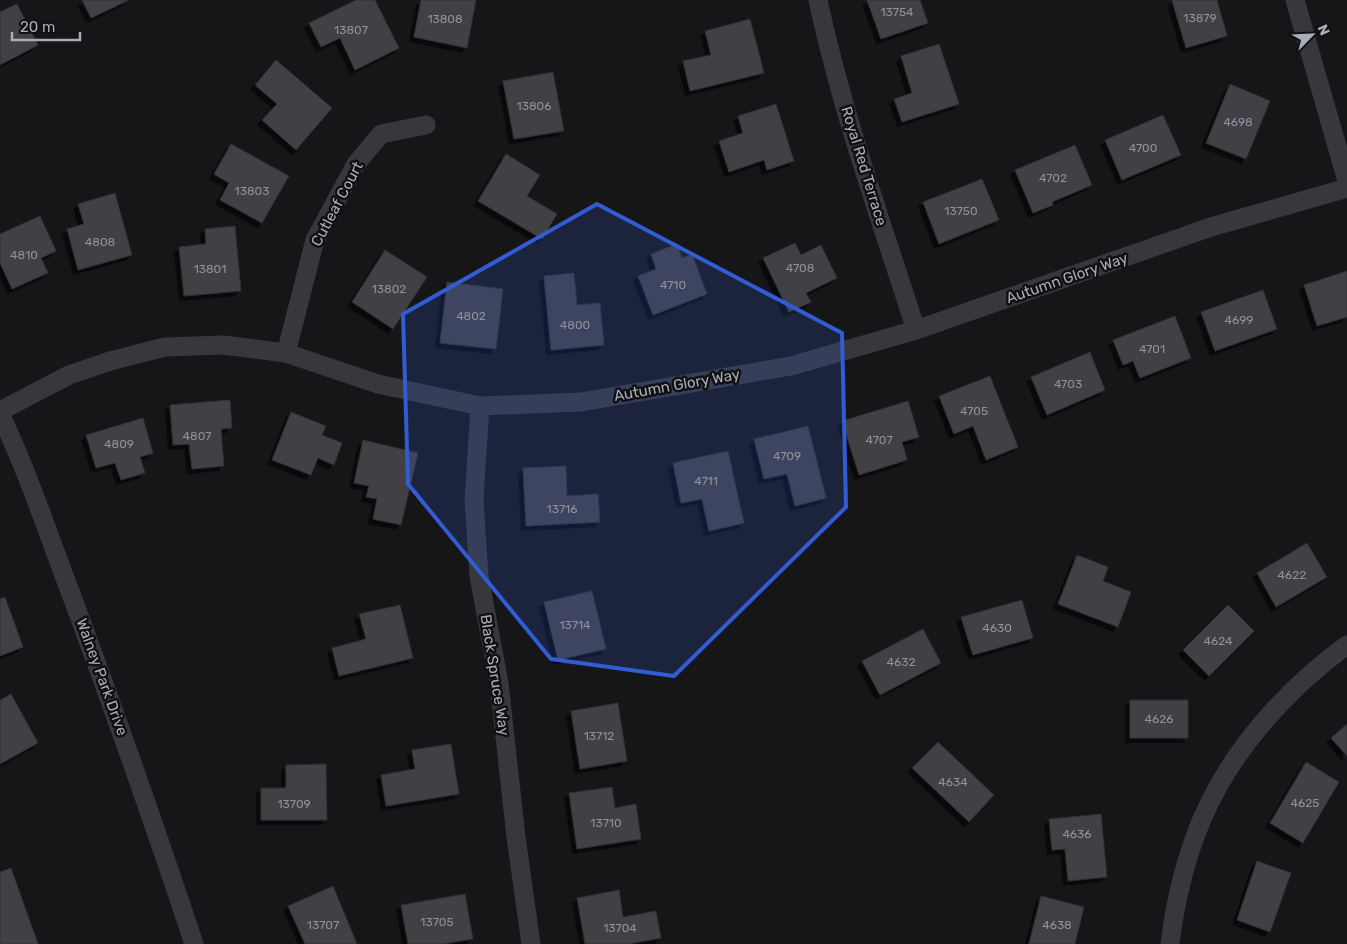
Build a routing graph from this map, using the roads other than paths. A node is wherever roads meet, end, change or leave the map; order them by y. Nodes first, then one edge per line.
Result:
1 (818, 0) edge
2 (1295, 0) edge
3 (426, 125) dead end
4 (1347, 181) edge
5 (1347, 188) edge
6 (916, 330) junction
7 (286, 353) junction
8 (480, 406) junction
9 (0, 413) edge
10 (1347, 645) edge
11 (194, 944) edge
12 (531, 944) edge
13 (1170, 944) edge

1 - 6 street, Royal Red Terrace
2 - 4 street
3 - 7 street, Cutleaf Court
5 - 6 street, Autumn Glory Way
6 - 8 street, Autumn Glory Way
7 - 8 street, Autumn Glory Way
7 - 9 street, Autumn Glory Way
8 - 12 street, Black Spruce Way
9 - 11 street, Walney Park Drive
10 - 13 street

